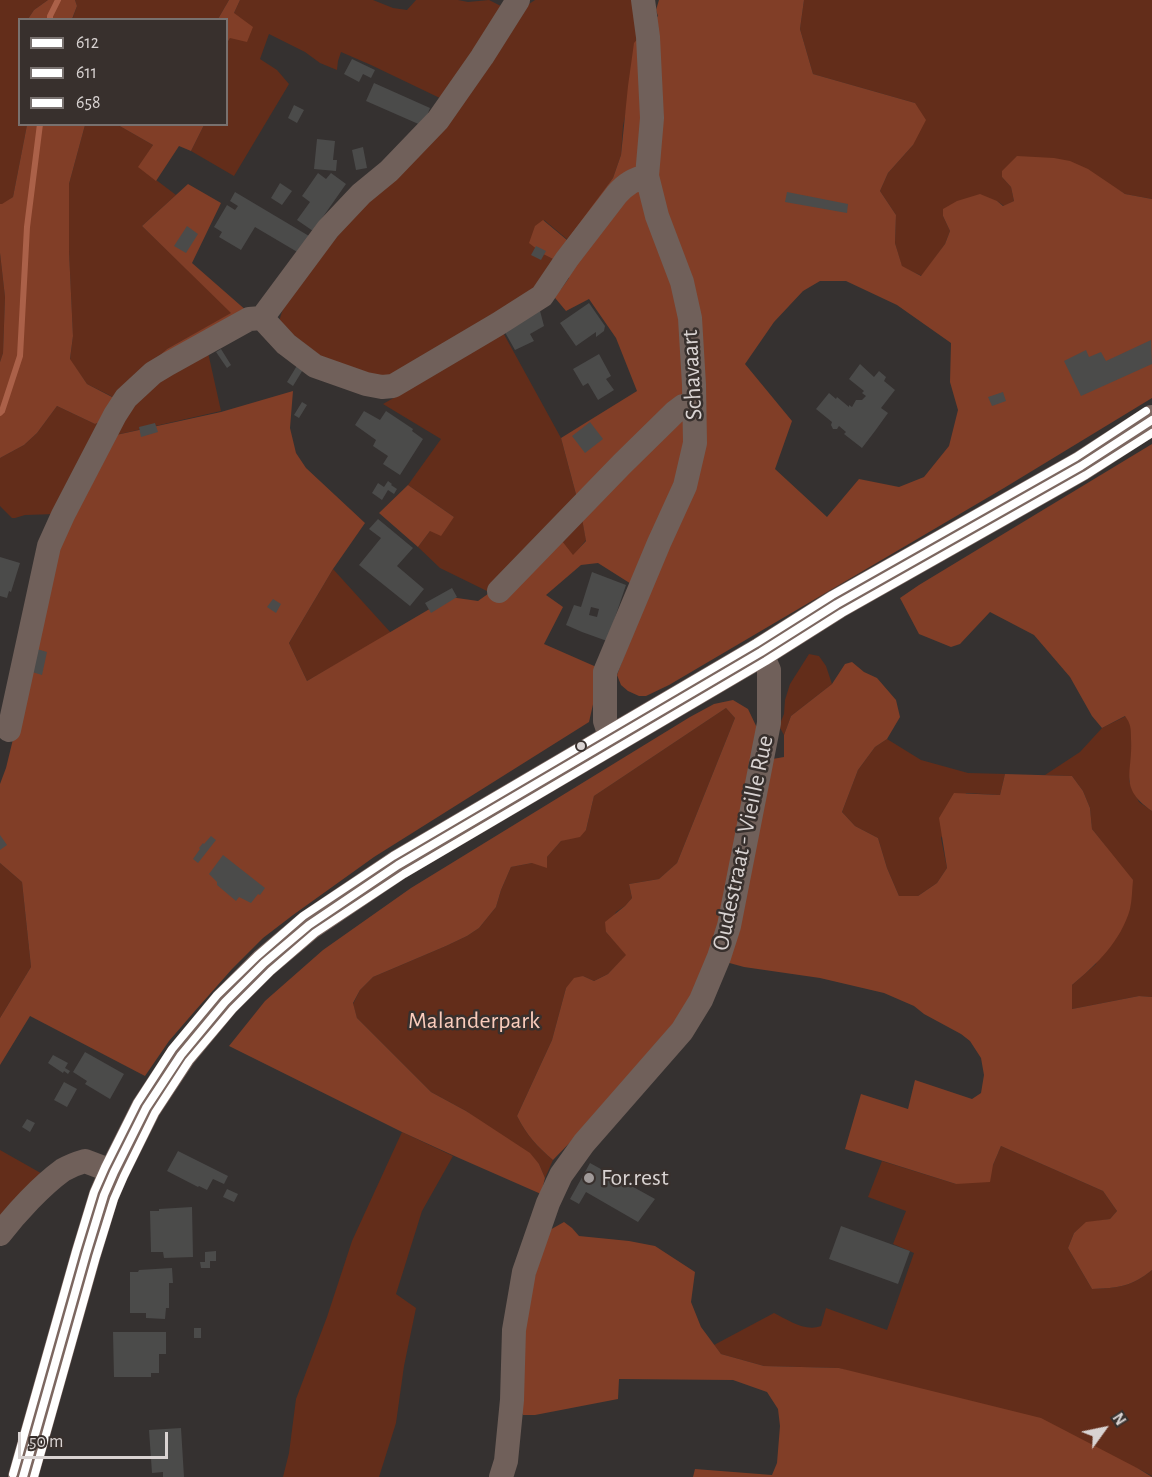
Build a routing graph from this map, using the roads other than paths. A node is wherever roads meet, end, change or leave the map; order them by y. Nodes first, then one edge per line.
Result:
1 (518, 0) edge
2 (643, 0) edge
3 (647, 176) junction
4 (262, 318) junction
5 (694, 404) junction
6 (1152, 420) edge
7 (499, 591) dead end
8 (760, 652) junction
9 (9, 730) dead end
10 (611, 739) junction
11 (114, 1172) junction
12 (0, 1234) edge
13 (23, 1477) edge
14 (501, 1477) edge

1 - 4 street
2 - 3 street, Schavaart
3 - 4 street
3 - 5 street, Schavaart
4 - 9 street
5 - 7 street
5 - 10 street, Schavaart
6 - 8 main road
8 - 10 main road
8 - 14 street, Oudestraat - Vieille Rue
10 - 11 main road
11 - 12 street
11 - 13 main road

